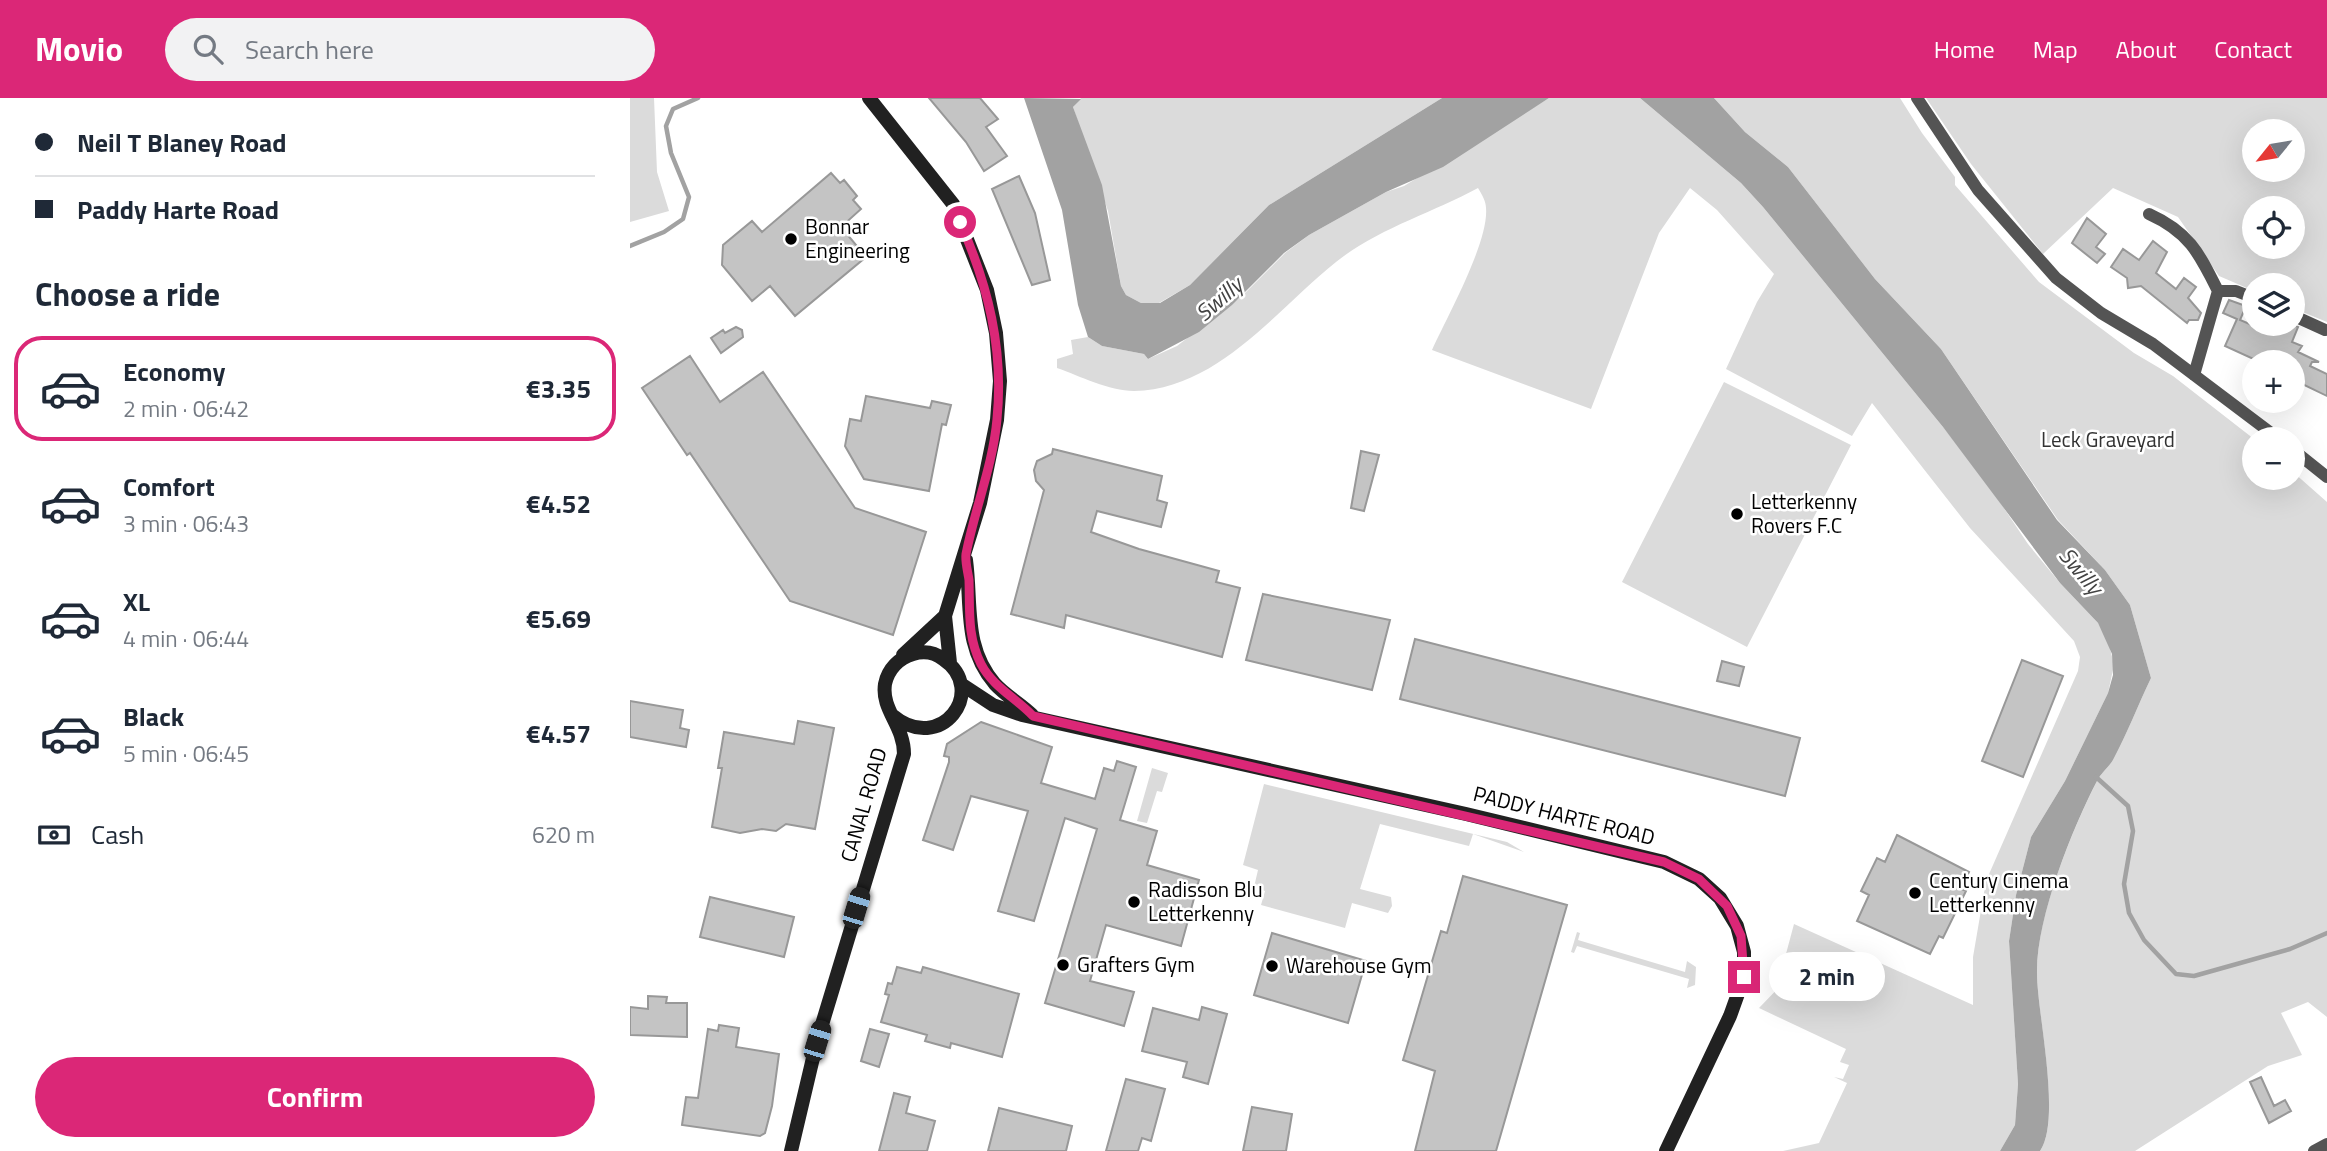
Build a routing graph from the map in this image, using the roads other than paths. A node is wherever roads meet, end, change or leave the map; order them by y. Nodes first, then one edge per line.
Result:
1 (869, 98) edge
2 (1917, 98) edge
3 (2149, 214) dead end
4 (2218, 291) junction
5 (2242, 293) edge
6 (2305, 322) edge
7 (2325, 330) dead end
8 (2194, 375) junction
9 (2263, 427) edge
10 (2305, 459) edge
11 (2327, 477) edge
12 (966, 557) junction
13 (945, 616) junction
14 (900, 659) junction
15 (950, 663) junction
16 (961, 684) junction
17 (892, 715) junction
18 (1033, 716) junction
19 (2327, 1144) edge
20 (791, 1151) edge
21 (1666, 1151) edge
22 (2314, 1151) edge

1 - 12 main road
2 - 8 street
3 - 4 street
4 - 5 street
4 - 8 street
6 - 7 street
8 - 9 street
10 - 11 street
12 - 13 main road
12 - 18 main road
13 - 14 main road
13 - 15 main road
14 - 15 main road
14 - 17 main road
15 - 16 main road
16 - 17 main road
16 - 18 main road, PADDY HARTE ROAD
17 - 20 main road, CANAL ROAD
18 - 21 main road, PADDY HARTE ROAD
19 - 22 street

